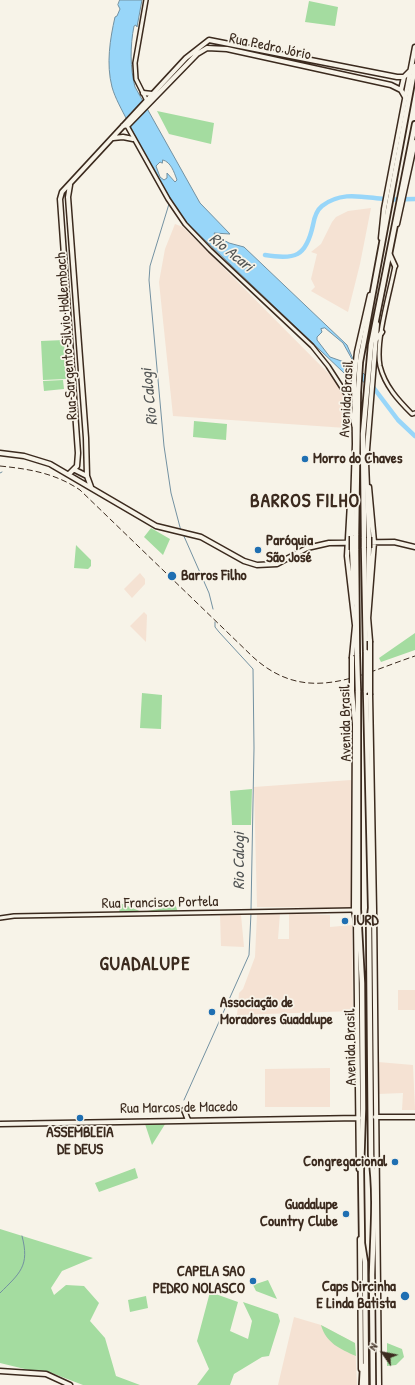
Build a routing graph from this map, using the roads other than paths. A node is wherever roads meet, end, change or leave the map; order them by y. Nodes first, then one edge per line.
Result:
1 (146, 0) edge
2 (228, 42) junction
3 (415, 47) edge
4 (227, 49) junction
5 (319, 61) junction
6 (415, 66) edge
7 (317, 70) junction
8 (410, 71) junction
9 (404, 77) junction
10 (401, 90) junction
11 (143, 93) junction
12 (152, 94) junction
13 (405, 97) junction
14 (147, 103) junction
15 (126, 124) junction
16 (415, 124) edge
17 (113, 138) junction
18 (134, 139) junction
19 (415, 142) edge
20 (71, 182) junction
21 (403, 192) junction
22 (389, 193) junction
23 (400, 208) junction
24 (390, 255) junction
25 (395, 266) joint
26 (75, 290) junction
27 (66, 292) junction
28 (382, 332) joint
29 (378, 341) junction
30 (82, 380) junction
31 (73, 381) junction
32 (356, 381) junction
33 (354, 386) junction
34 (345, 390) junction
35 (368, 392) junction
36 (414, 413) edge
37 (354, 428) junction
38 (0, 453) edge
39 (366, 468) junction
40 (76, 470) junction
41 (69, 474) junction
42 (87, 476) junction
43 (78, 479) junction
44 (353, 481) junction
45 (91, 487) junction
46 (354, 536) junction
47 (366, 537) junction
48 (374, 542) junction
49 (347, 543) junction
50 (415, 547) edge
51 (366, 548) junction
52 (354, 549) junction
53 (368, 620) junction
54 (355, 625) junction
55 (355, 691) junction
56 (367, 748) junction
57 (358, 756) junction
58 (371, 776) junction
59 (354, 789) junction
60 (354, 910) junction
61 (0, 918) edge
62 (184, 1110) dead end
63 (375, 1117) junction
64 (415, 1117) edge
65 (359, 1118) junction
66 (188, 1120) junction
67 (0, 1124) edge
68 (366, 1340) junction
69 (0, 1371) edge
70 (70, 1385) edge
71 (361, 1385) edge
72 (366, 1385) edge
73 (373, 1385) edge
74 (379, 1385) edge

1 - 11 street
2 - 4 main road
2 - 5 main road, Rua Pedro Jório
2 - 12 main road, Rua Pedro Jório
3 - 8 main road, Avenida Brasil
4 - 7 main road, Rua Pedro Jório
4 - 14 main road, Rua Pedro Jório
5 - 7 main road
5 - 9 main road, Rua Pedro Jório
6 - 22 highway, Avenida Brasil
7 - 10 main road, Rua Pedro Jório
8 - 9 main road
8 - 13 main road, Avenida Brasil
9 - 10 main road
10 - 13 main road
11 - 12 main road
11 - 14 street
12 - 14 main road
13 - 22 main road, Avenida Brasil
14 - 15 main road, Rua Sargento Silvio Hollembach
15 - 17 main road, Rua Sargento Silvio Hollembach
15 - 18 street
16 - 21 highway, Avenida Brasil
17 - 18 main road
17 - 20 main road, Rua Sargento Silvio Hollembach
18 - 34 street
19 - 21 main road, Avenida Brasil
20 - 26 main road, Rua Sargento Silvio Hollembach
20 - 27 main road, Rua Sargento Silvio Hollembach
21 - 23 highway, Avenida Brasil
22 - 32 highway, Avenida Brasil
23 - 24 main road, Avenida Brasil
23 - 35 highway, Avenida Brasil
24 - 25 main road
24 - 29 main road, Avenida Brasil
25 - 28 street
26 - 27 main road
26 - 30 main road, Rua Sargento Silvio Hollembach
27 - 31 main road, Rua Sargento Silvio Hollembach
28 - 29 main road
29 - 35 main road, Avenida Brasil
29 - 36 street
30 - 31 main road
30 - 42 main road, Rua Sargento Silvio Hollembach
31 - 40 main road, Rua Sargento Silvio Hollembach
32 - 33 main road, Avenida Brasil
32 - 46 highway, Avenida Brasil
33 - 34 street
33 - 37 main road, Avenida Brasil
34 - 37 street
35 - 39 main road, Avenida Brasil
35 - 47 highway, Avenida Brasil
37 - 44 main road, Avenida Brasil
38 - 41 main road
39 - 47 main road, Avenida Brasil
39 - 48 main road
40 - 41 main road
40 - 42 main road
41 - 43 main road
42 - 43 main road
42 - 45 main road, Rua Sargento Silvio Hollembach
43 - 45 main road
44 - 46 main road, Avenida Brasil
44 - 49 main road
45 - 49 main road
46 - 52 highway, Avenida Brasil, bridge
47 - 51 highway, Avenida Brasil, bridge
48 - 49 main road
48 - 50 main road
48 - 53 main road
49 - 54 main road
51 - 53 main road, Avenida Brasil
51 - 56 highway, Avenida Brasil, bridge
52 - 54 main road, Avenida Brasil
52 - 55 highway, Avenida Brasil, bridge
53 - 58 main road, Avenida Brasil, bridge
54 - 55 main road, Avenida Brasil, bridge
55 - 57 highway, Avenida Brasil
55 - 59 main road, Avenida Brasil
56 - 58 main road
56 - 73 highway, Avenida Brasil
57 - 59 main road
57 - 68 highway, Avenida Brasil
58 - 63 main road, Avenida Brasil
59 - 60 main road, Avenida Brasil
60 - 61 street, Rua Francisco Portela
60 - 65 main road, Avenida Brasil
62 - 66 main road
63 - 64 main road
63 - 74 main road, Avenida Brasil
65 - 66 main road, Rua Marcos de Macedo
65 - 71 main road, Avenida Brasil
66 - 67 main road, Rua Marcos de Macedo
68 - 71 highway
68 - 72 highway, Avenida Brasil
69 - 70 main road

